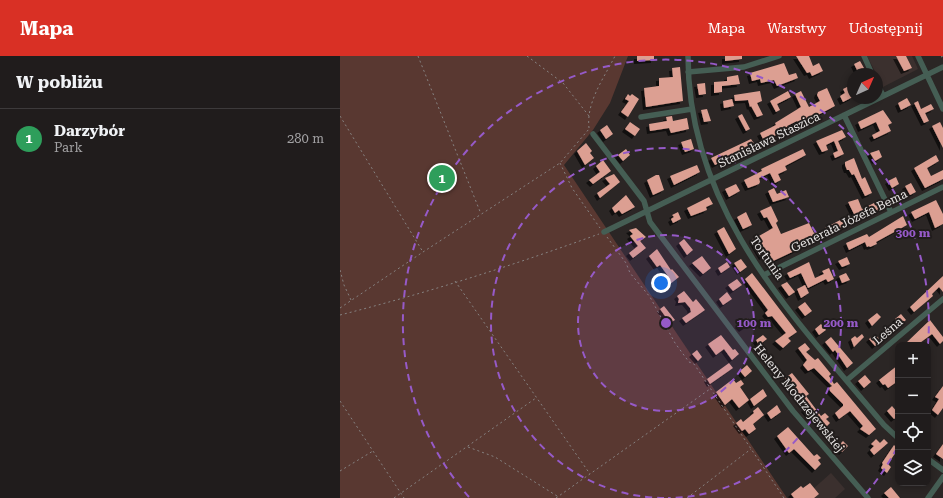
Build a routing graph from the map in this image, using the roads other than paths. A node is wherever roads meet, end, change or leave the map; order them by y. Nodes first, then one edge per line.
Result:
1 (688, 56) edge
2 (779, 56) edge
3 (864, 56) edge
4 (918, 56) edge
5 (943, 66) edge
6 (869, 68) edge
7 (688, 72) junction
8 (927, 75) junction
9 (883, 96) edge
10 (867, 104) edge
11 (692, 109) junction
12 (943, 109) edge
13 (844, 115) junction
14 (642, 117) dead end
15 (593, 134) dead end
16 (711, 180) junction
17 (943, 187) edge
18 (648, 212) junction
19 (891, 212) junction
20 (604, 232) road end
21 (764, 275) junction
22 (943, 299) edge
23 (846, 380) junction
24 (895, 436) edge
25 (931, 461) edge
26 (943, 470) edge
27 (943, 477) edge
28 (868, 498) edge
29 (928, 498) edge

1 - 7 street, Tortunia
2 - 7 street
3 - 6 street
4 - 8 street
5 - 8 street, Stanisława Staszica
7 - 11 street, Tortunia
8 - 9 street, Stanisława Staszica
8 - 12 street
10 - 13 street, Stanisława Staszica
11 - 14 street
11 - 16 street, Tortunia
13 - 16 street, Stanisława Staszica
13 - 19 street
15 - 18 street, Heleny Modrzejewskiej
16 - 18 street, Stanisława Staszica
16 - 21 street, Tortunia
17 - 19 street, Generała Józefa Bema
18 - 20 street, Stanisława Staszica
18 - 28 street, Heleny Modrzejewskiej
19 - 21 street, Generała Józefa Bema
21 - 23 street, Tortunia
22 - 23 street, Leśna
23 - 24 street, Tortunia
25 - 26 street
27 - 29 street

